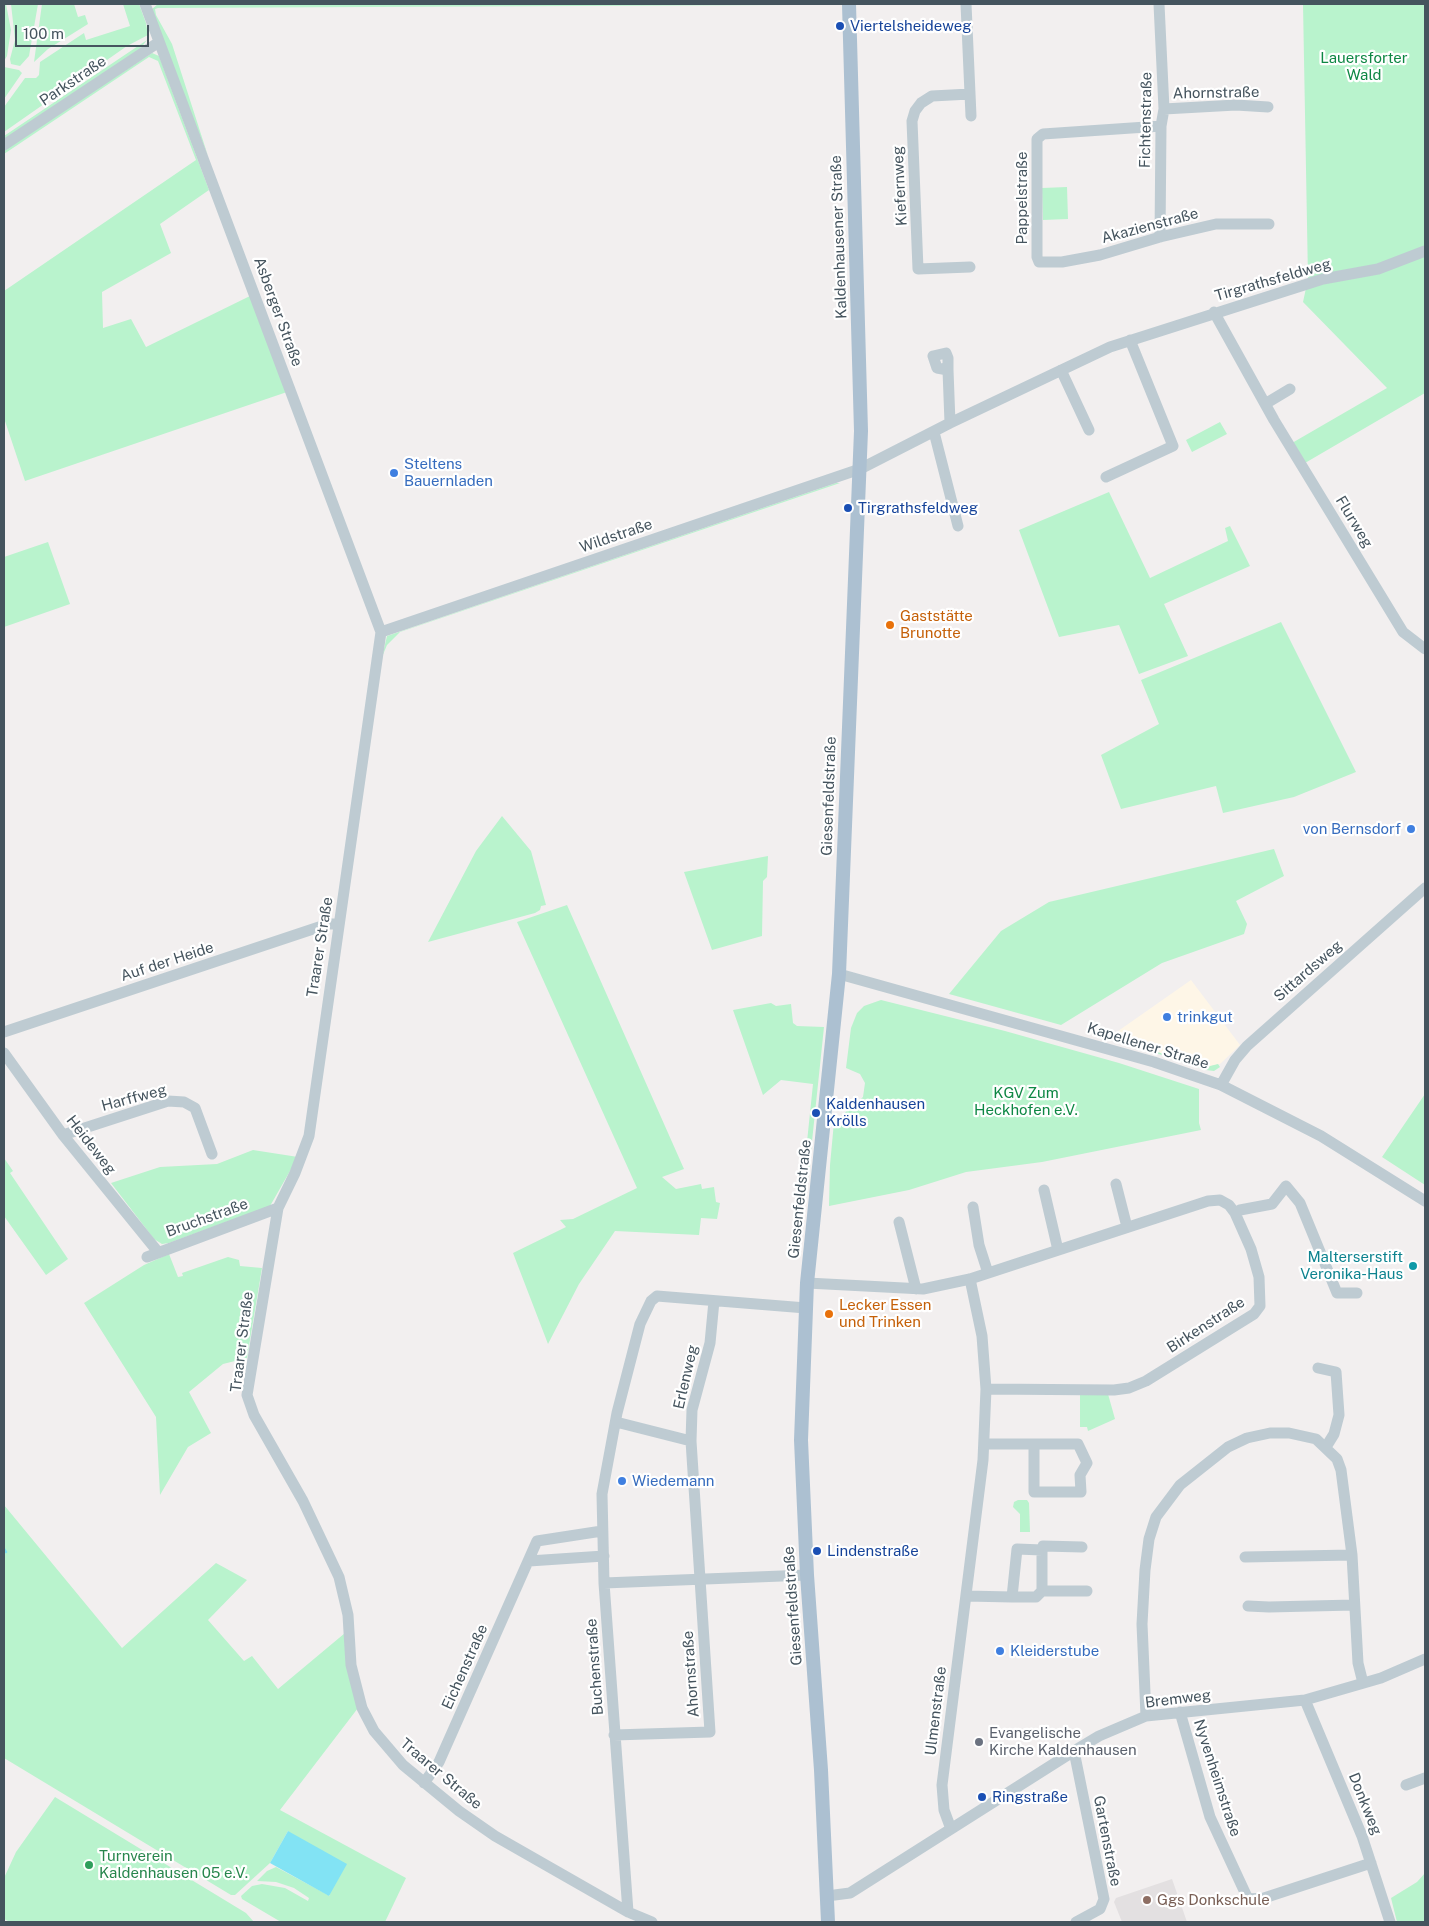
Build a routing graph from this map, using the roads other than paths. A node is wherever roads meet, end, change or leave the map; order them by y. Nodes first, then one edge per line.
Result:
1 (145, 4) edge
2 (849, 4) edge
3 (966, 4) edge
4 (1159, 4) edge
5 (159, 42) junction
6 (970, 94) junction
7 (1268, 107) dead end
8 (1164, 109) junction
9 (971, 116) dead end
10 (1161, 126) junction
11 (4, 145) edge
12 (1269, 224) dead end
13 (1160, 237) junction
14 (1425, 250) edge
15 (1039, 262) joint
16 (970, 267) dead end
17 (1214, 312) junction
18 (1130, 340) junction
19 (948, 370) dead end
20 (1061, 370) junction
21 (1290, 389) dead end
22 (1265, 404) junction
23 (950, 423) junction
24 (1089, 430) dead end
25 (934, 432) junction
26 (860, 474) junction
27 (1106, 477) dead end
28 (958, 526) dead end
29 (381, 632) junction
30 (1425, 649) edge
31 (1425, 888) edge
32 (339, 924) junction
33 (839, 974) junction
34 (4, 1032) edge
35 (4, 1053) edge
36 (1221, 1085) junction
37 (63, 1135) junction
38 (212, 1154) dead end
39 (1116, 1184) dead end
40 (1044, 1190) dead end
41 (1425, 1201) edge
42 (973, 1207) dead end
43 (278, 1208) junction
44 (1235, 1213) junction
45 (899, 1222) dead end
46 (1127, 1227) junction
47 (1058, 1250) junction
48 (158, 1252) junction
49 (147, 1257) dead end
50 (988, 1273) junction
51 (970, 1279) junction
52 (807, 1283) junction
53 (916, 1289) junction
54 (1357, 1293) dead end
55 (714, 1301) junction
56 (806, 1308) junction
57 (1318, 1368) dead end
58 (986, 1389) junction
59 (616, 1422) junction
60 (691, 1441) junction
61 (984, 1444) junction
62 (1034, 1444) junction
63 (1326, 1447) junction
64 (602, 1531) junction
65 (1082, 1547) dead end
66 (1042, 1550) junction
67 (1352, 1555) junction
68 (604, 1556) junction
69 (1245, 1557) dead end
70 (529, 1561) junction
71 (807, 1575) junction
72 (699, 1579) junction
73 (604, 1583) junction
74 (1042, 1591) junction
75 (1087, 1591) dead end
76 (966, 1596) junction
77 (1012, 1597) junction
78 (1354, 1605) junction
79 (1248, 1606) dead end
80 (1425, 1659) edge
81 (1363, 1684) junction
82 (1305, 1700) junction
83 (1180, 1712) junction
84 (1146, 1716) junction
85 (614, 1735) junction
86 (1074, 1751) junction
87 (1425, 1778) edge
88 (424, 1783) junction
89 (1406, 1785) dead end
90 (951, 1829) junction
91 (1372, 1863) junction
92 (827, 1896) junction
93 (628, 1912) junction
94 (652, 1922) edge
95 (828, 1922) edge
96 (1076, 1922) edge
97 (1390, 1922) edge

1 - 5 street, Asberger Straße
2 - 26 main road, Kaldenhausener Straße
3 - 6 street
4 - 8 street, Fichtenstraße
5 - 11 street, Parkstraße
5 - 29 street, Asberger Straße
6 - 9 street
6 - 16 street, Kiefernweg
7 - 8 street, Ahornstraße
8 - 10 street, Fichtenstraße
10 - 13 street, Fichtenstraße
10 - 15 street, Pappelstraße
12 - 13 street, Akazienstraße
13 - 15 street, Akazienstraße
14 - 17 street, Tirgrathsfeldweg
17 - 18 street, Tirgrathsfeldweg
17 - 22 street, Flurweg
18 - 20 street, Tirgrathsfeldweg
18 - 27 street
19 - 23 street
20 - 23 street, Tirgrathsfeldweg
20 - 24 street
21 - 22 street
22 - 30 street, Flurweg
23 - 25 street, Tirgrathsfeldweg
25 - 26 street, Tirgrathsfeldweg
25 - 28 street
26 - 29 street, Wildstraße
26 - 33 main road, Giesenfeldstraße
29 - 32 street, Traarer Straße
31 - 36 street, Sittardsweg
32 - 34 street, Auf der Heide
32 - 43 street, Traarer Straße
33 - 36 street, Kapellener Straße
33 - 52 main road, Giesenfeldstraße
35 - 37 street, Heideweg
36 - 41 street, Kapellener Straße
37 - 38 street, Harffweg
37 - 48 street, Heideweg
39 - 46 street
40 - 47 street
42 - 50 street
43 - 48 street, Bruchstraße
43 - 88 street, Traarer Straße
44 - 46 street
44 - 54 street
44 - 58 street, Birkenstraße
45 - 53 street
46 - 47 street
47 - 50 street
48 - 49 street, Bruchstraße
50 - 51 street
51 - 53 street
51 - 58 street, Ulmenstraße
52 - 53 street
52 - 56 main road, Giesenfeldstraße
55 - 56 street, Buchenstraße
55 - 59 street, Buchenstraße
55 - 60 street, Erlenweg
56 - 71 main road, Giesenfeldstraße
57 - 63 street
58 - 61 street, Ulmenstraße
59 - 60 street
59 - 64 street, Buchenstraße
60 - 72 street, Erlenweg
61 - 62 street
61 - 76 street, Ulmenstraße
62 - 62 street
63 - 67 street
63 - 84 street
64 - 68 street, Buchenstraße
64 - 70 street, Eichenstraße
65 - 66 street
66 - 74 street
66 - 77 street
67 - 69 street
67 - 78 street
68 - 70 street
68 - 73 street, Buchenstraße
70 - 88 street, Eichenstraße
71 - 72 street
71 - 92 main road, Giesenfeldstraße
72 - 73 street
72 - 85 street, Ahornstraße
73 - 85 street, Buchenstraße
74 - 75 street
74 - 77 street
76 - 77 street
76 - 90 street, Ulmenstraße
78 - 79 street
78 - 81 street
80 - 81 street, Bremweg
81 - 82 street, Bremweg
82 - 83 street, Bremweg
82 - 91 street, Donkweg
83 - 84 street, Bremweg
83 - 91 street, Nyvenheimstraße
84 - 86 street, Bremweg
85 - 93 street, Buchenstraße
86 - 90 street, Bremweg
86 - 96 street, Gartenstraße
87 - 89 street
88 - 93 street, Traarer Straße
90 - 92 street, Bremweg
91 - 97 street, Donkweg
92 - 95 main road, Giesenfeldstraße
93 - 94 street, Traarer Straße

